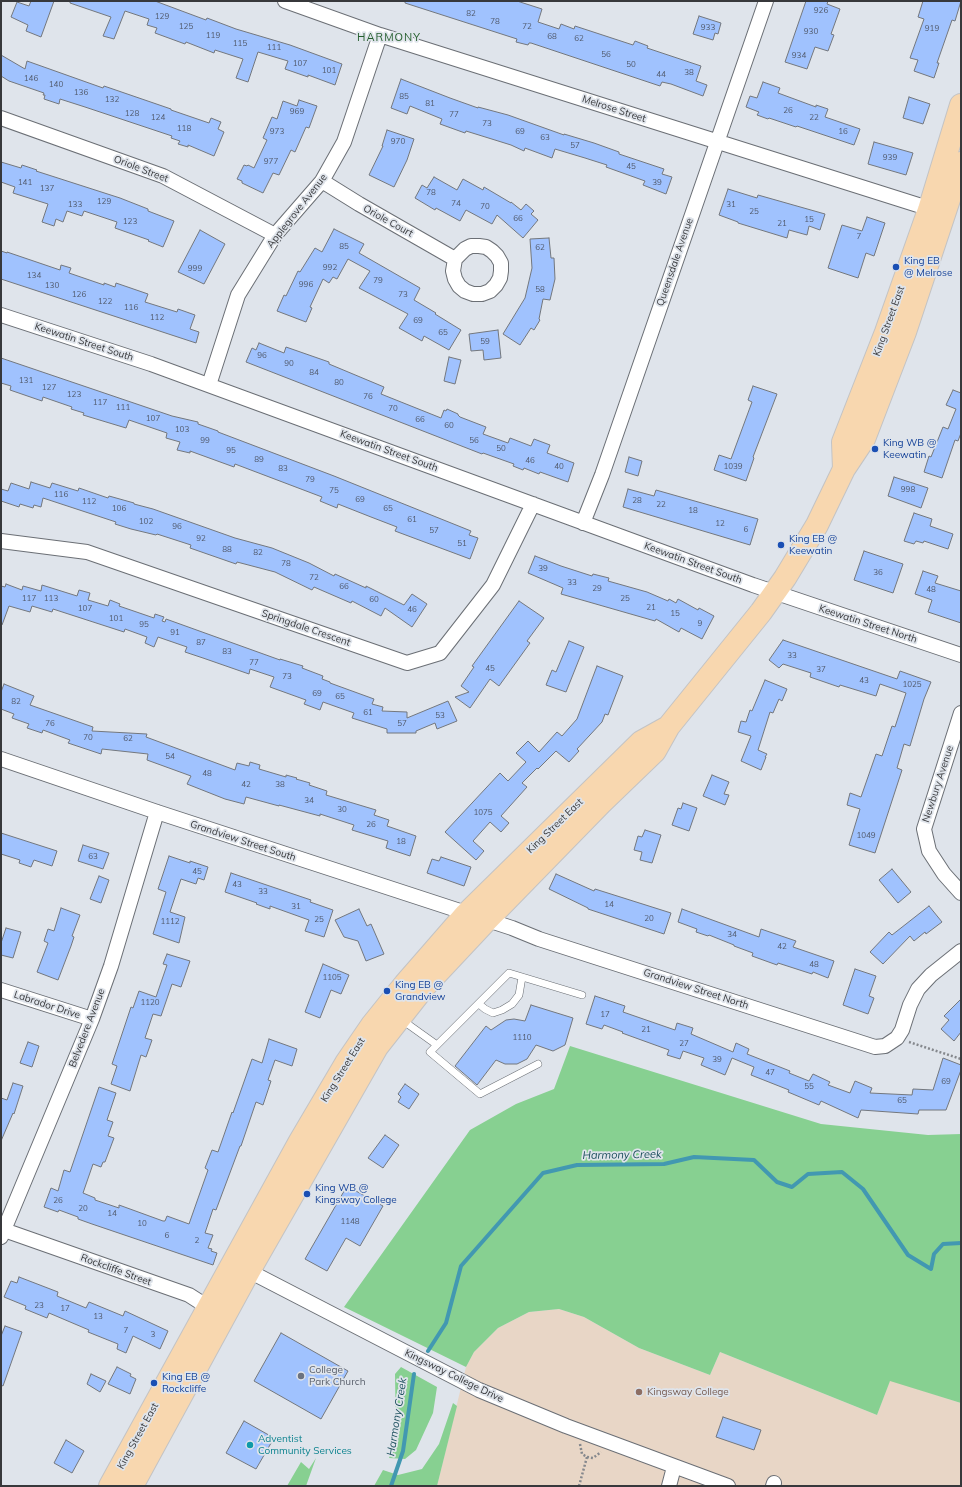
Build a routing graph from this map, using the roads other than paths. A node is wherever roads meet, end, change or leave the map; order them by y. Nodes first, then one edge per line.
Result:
1 (285, 1) edge
2 (766, 1) edge
3 (380, 35) junction
4 (961, 105) edge
5 (1, 118) edge
6 (717, 142) junction
7 (961, 163) edge
8 (322, 181) junction
9 (937, 212) junction
10 (275, 235) junction
11 (455, 258) dead end
12 (1, 315) edge
13 (209, 385) junction
14 (533, 504) junction
15 (583, 523) junction
16 (1, 541) edge
17 (775, 592) junction
18 (961, 655) edge
19 (961, 713) edge
20 (1, 759) edge
21 (156, 812) junction
22 (961, 893) edge
23 (476, 917) junction
24 (961, 951) edge
25 (522, 977) junction
26 (1, 990) edge
27 (582, 995) dead end
28 (479, 1004) junction
29 (92, 1019) junction
30 (400, 1019) junction
31 (437, 1045) junction
32 (538, 1064) dead end
33 (2, 1233) edge
34 (242, 1267) junction
35 (217, 1312) junction
36 (674, 1467) junction
37 (110, 1486) edge
38 (132, 1486) edge
39 (669, 1486) edge
40 (728, 1486) edge

1 - 3 street, Melrose Street
2 - 6 street, Queensdale Avenue
3 - 6 street, Melrose Street
3 - 8 street, Applegrove Avenue
4 - 9 main road, King Street East
5 - 10 street, Oriole Street
6 - 9 street, Melrose Street
6 - 15 street, Queensdale Avenue
7 - 9 main road, King Street East
8 - 10 street, Applegrove Avenue
8 - 11 street, Oriole Court
9 - 17 main road, King Street East
10 - 13 street, Applegrove Avenue
12 - 13 street, Keewatin Street South
13 - 14 street, Keewatin Street South
14 - 15 street, Keewatin Street South
14 - 16 street, Springdale Crescent
15 - 17 street, Keewatin Street South
17 - 18 street, Keewatin Street North
17 - 23 main road, King Street East
19 - 22 street, Newbury Avenue
20 - 21 street, Grandview Street South
21 - 23 street, Grandview Street South
21 - 29 street, Belvedere Avenue
23 - 24 street, Grandview Street North
23 - 30 main road, King Street East
23 - 34 main road, King Street East
25 - 27 lane
25 - 28 lane
25 - 28 lane
26 - 29 street, Labrador Drive
28 - 31 lane
29 - 33 street, Belvedere Avenue
30 - 31 lane
30 - 34 main road, King Street East
31 - 32 lane
33 - 35 street, Rockcliffe Street
34 - 35 main road, King Street East
34 - 36 street, Kingsway College Drive
35 - 37 main road, King Street East
35 - 38 main road, King Street East
36 - 39 street
36 - 40 street, Kingsway College Drive

